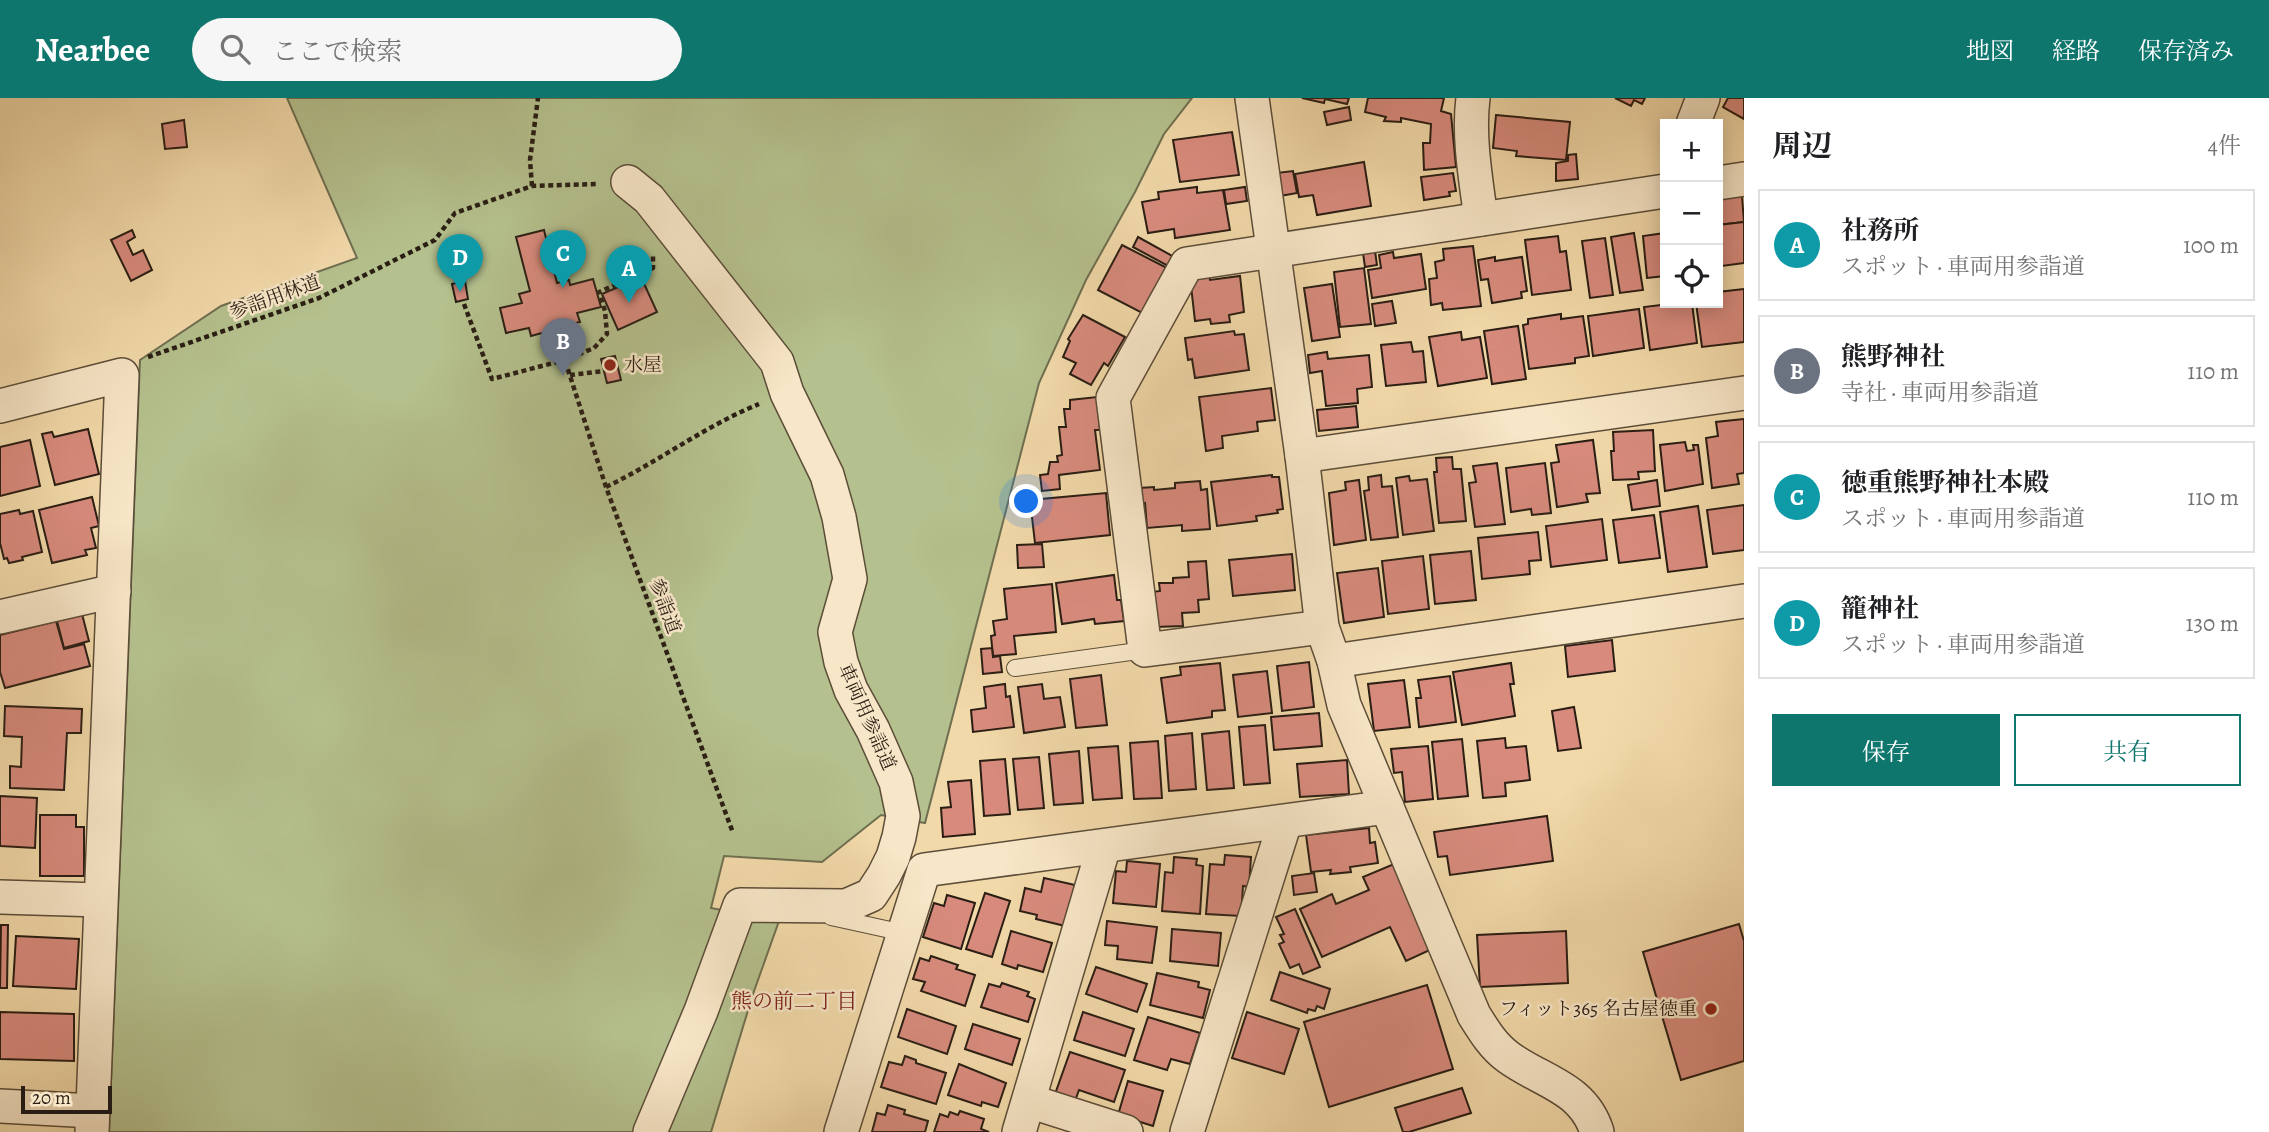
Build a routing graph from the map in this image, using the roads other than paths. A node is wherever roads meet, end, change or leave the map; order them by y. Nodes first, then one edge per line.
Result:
1 (1252, 98) edge
2 (1473, 98) edge
3 (1703, 98) edge
4 (1695, 119) edge
5 (1744, 179) edge
6 (628, 182) road end
7 (1723, 182) edge
8 (1660, 192) edge
9 (1481, 219) junction
10 (1274, 251) junction
11 (1744, 393) edge
12 (0, 406) edge
13 (1301, 456) junction
14 (114, 591) junction
15 (1744, 601) edge
16 (0, 617) edge
17 (1322, 626) junction
18 (1145, 650) junction
19 (1334, 661) junction
20 (1016, 668) dead end
21 (1387, 807) junction
22 (1285, 822) junction
23 (1104, 846) junction
24 (0, 897) edge
25 (100, 900) junction
26 (818, 906) junction
27 (904, 933) junction
28 (0, 1106) edge
29 (1024, 1117) edge
30 (92, 1121) edge
31 (650, 1132) edge
32 (841, 1132) edge
33 (1126, 1132) edge
34 (1187, 1132) edge
35 (1597, 1132) edge

1 - 10 street
2 - 9 street
3 - 4 street
5 - 7 street
6 - 26 street, 車両用参詣道
8 - 9 street
9 - 10 street
10 - 13 street
10 - 18 street
11 - 13 street
12 - 14 street
13 - 17 street
14 - 16 street
14 - 25 street
15 - 19 street
17 - 18 street
17 - 19 street
18 - 20 lane
19 - 21 street
21 - 22 street
21 - 35 street
22 - 23 street
22 - 34 street
23 - 27 street
23 - 29 street
24 - 25 street
25 - 30 street
26 - 27 lane
26 - 31 street, 車両用参詣道
27 - 32 street
28 - 30 street
29 - 33 street

